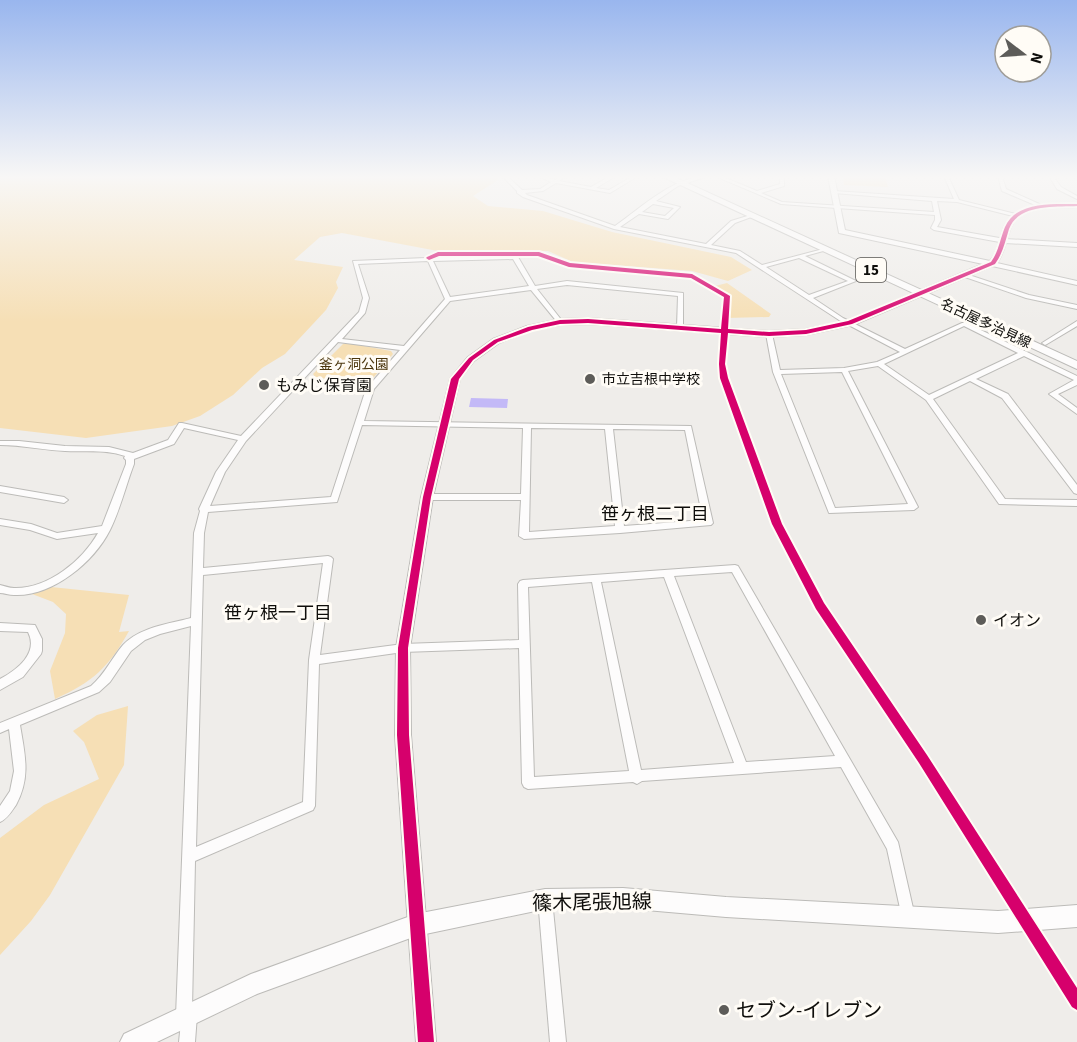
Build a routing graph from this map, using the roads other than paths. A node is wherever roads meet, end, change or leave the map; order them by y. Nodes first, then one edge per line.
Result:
1 (606, 225) edge
2 (620, 225) edge
3 (729, 225) edge
4 (773, 225) edge
5 (779, 225) edge
6 (841, 225) edge
7 (935, 225) edge
8 (1010, 225) edge
9 (616, 228) junction
10 (1005, 241) junction
11 (1077, 245) edge
12 (707, 246) junction
13 (825, 249) junction
14 (799, 256) junction
15 (429, 258) junction
16 (993, 263) junction
17 (761, 267) junction
18 (964, 275) junction
19 (1077, 283) edge
20 (534, 289) junction
21 (926, 292) junction
22 (807, 298) junction
23 (448, 299) junction
24 (1077, 307) edge
25 (560, 322) junction
26 (850, 323) junction
27 (680, 327) junction
28 (1075, 327) edge
29 (769, 334) junction
30 (337, 340) junction
31 (1045, 343) junction
32 (403, 348) junction
33 (904, 351) junction
34 (1024, 352) junction
35 (1077, 358) edge
36 (879, 364) junction
37 (1077, 364) edge
38 (844, 370) junction
39 (777, 372) junction
40 (971, 379) junction
41 (1077, 380) edge
42 (929, 398) junction
43 (1077, 412) edge
44 (360, 423) junction
45 (442, 425) junction
46 (527, 427) junction
47 (609, 427) junction
48 (243, 439) junction
49 (0, 443) edge
50 (128, 458) junction
51 (0, 489) edge
52 (1077, 491) edge
53 (427, 497) junction
54 (524, 497) junction
55 (64, 500) dead end
56 (1077, 502) edge
57 (203, 509) junction
58 (0, 522) edge
59 (105, 529) junction
60 (620, 530) junction
61 (198, 572) junction
62 (668, 574) junction
63 (596, 580) junction
64 (0, 588) edge
65 (197, 621) junction
66 (0, 627) edge
67 (523, 644) junction
68 (404, 648) junction
69 (314, 660) junction
70 (0, 685) edge
71 (14, 722) junction
72 (0, 728) edge
73 (842, 760) junction
74 (742, 767) junction
75 (637, 778) junction
76 (1, 814) edge
77 (189, 857) junction
78 (545, 899) junction
79 (1077, 916) edge
80 (908, 917) junction
81 (416, 925) junction
82 (187, 1014) junction
83 (132, 1042) edge
84 (186, 1042) edge
85 (426, 1042) edge
86 (558, 1042) edge

1 - 9 street
2 - 9 street
3 - 12 street
4 - 13 main road, 名古屋多治見線 / 15
5 - 21 main road, 名古屋多治見線 / 15
6 - 16 street
7 - 10 street
8 - 10 street
9 - 12 street
10 - 11 street
10 - 16 street
12 - 17 street
13 - 14 street
13 - 21 main road, 名古屋多治見線 / 15
14 - 17 street
14 - 22 street
15 - 20 street
15 - 23 street
15 - 30 street
16 - 18 street
16 - 19 street
17 - 22 street
18 - 21 street
18 - 24 street
20 - 23 street
20 - 25 street
20 - 27 street
21 - 26 street
21 - 31 main road, 名古屋多治見線 / 15
21 - 37 main road, 名古屋多治見線 / 15
22 - 26 street
23 - 32 street
25 - 27 street
25 - 45 street
26 - 29 street
26 - 33 street
27 - 29 street
28 - 31 street
29 - 39 street
30 - 32 street
30 - 48 street
31 - 35 main road, 名古屋多治見線 / 15
32 - 44 street
33 - 34 street
33 - 36 street
34 - 40 street
34 - 41 street
36 - 38 street
36 - 42 street
38 - 39 street
38 - 39 street
40 - 42 street
40 - 52 street
41 - 43 street
42 - 56 street
44 - 45 street
44 - 57 street
45 - 46 street
45 - 53 street
46 - 47 street
46 - 54 street
47 - 60 street
47 - 60 street
48 - 50 street
48 - 57 street
49 - 50 street
50 - 59 street
51 - 55 street
53 - 54 street
53 - 68 street
54 - 60 street
57 - 61 street
58 - 59 street
59 - 64 street
61 - 65 street
61 - 69 street
62 - 63 street
62 - 73 street
62 - 74 street
63 - 67 street
63 - 75 street
65 - 71 street
65 - 77 street
66 - 70 street
67 - 68 street
67 - 75 street
68 - 69 street
68 - 81 street
69 - 77 street
71 - 72 street
71 - 76 street
73 - 74 street
73 - 80 street
74 - 75 street
77 - 82 street
78 - 80 main road, 篠木尾張旭線
78 - 81 main road, 篠木尾張旭線
78 - 86 street
79 - 80 main road, 篠木尾張旭線
81 - 82 main road, 篠木尾張旭線
81 - 85 street
82 - 83 main road, 篠木尾張旭線
82 - 84 street

